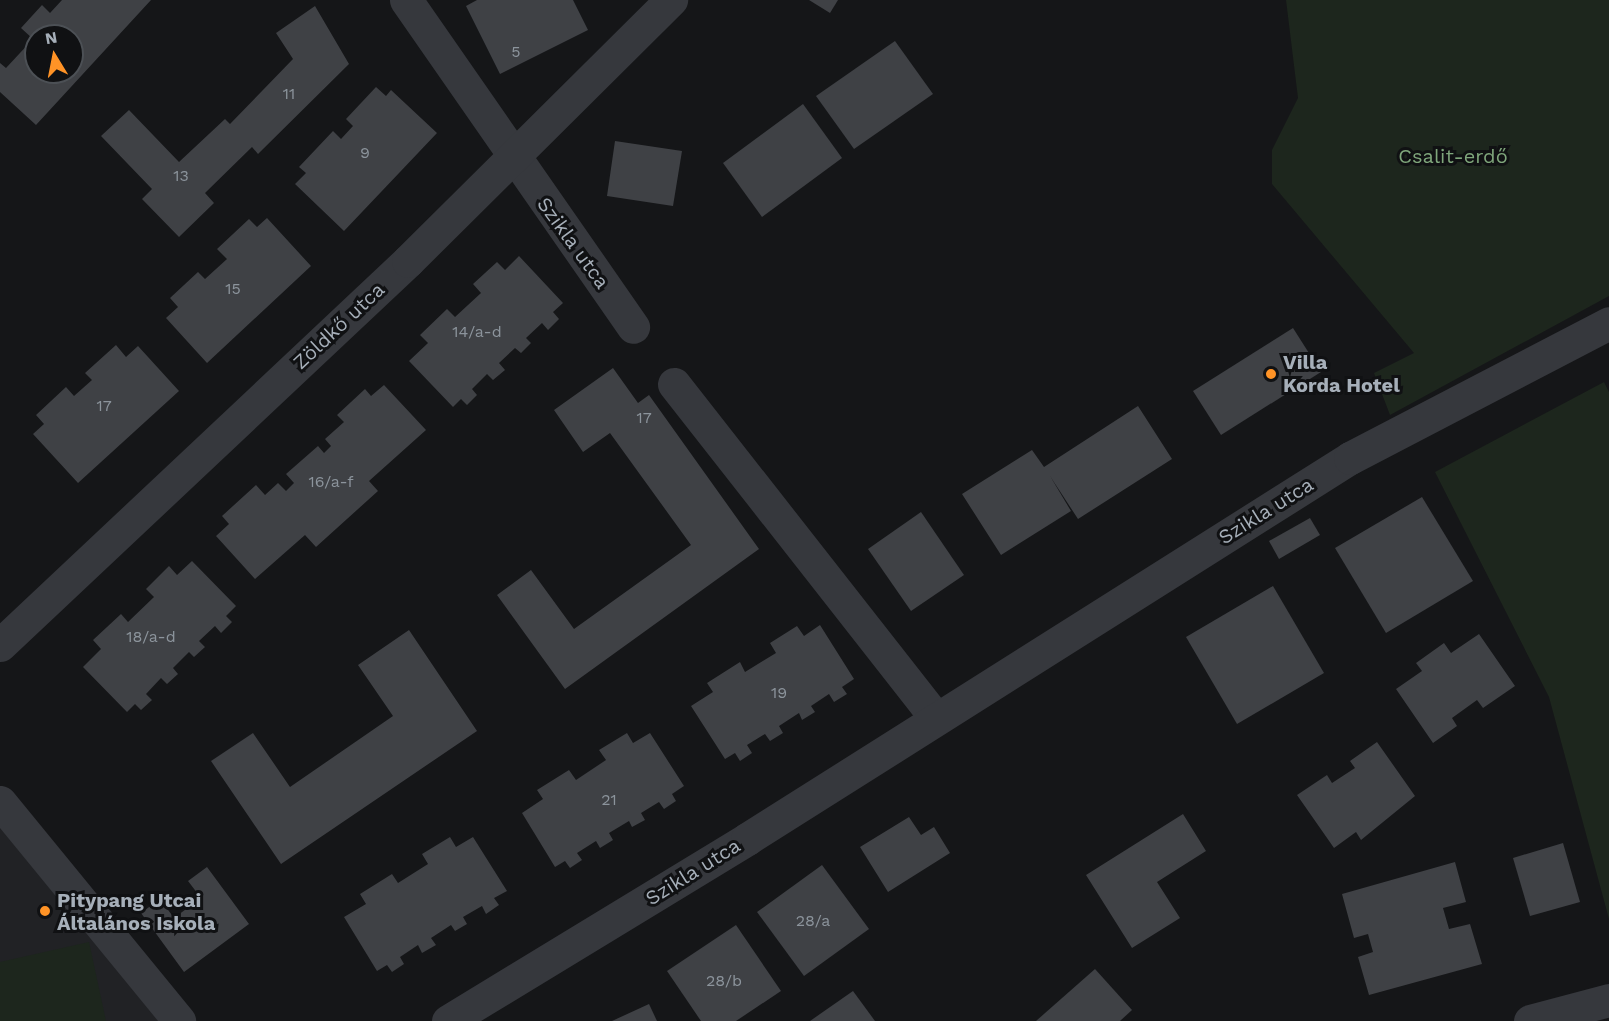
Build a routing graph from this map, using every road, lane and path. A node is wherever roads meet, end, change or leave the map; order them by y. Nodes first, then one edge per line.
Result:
1 (671, 0) edge
2 (413, 3) edge
3 (512, 159) junction
4 (1609, 323) edge
5 (633, 327) dead end
6 (674, 384) dead end
7 (0, 645) edge
8 (935, 717) junction
9 (0, 801) edge
10 (1609, 1000) edge
11 (179, 1021) edge
12 (448, 1021) edge
13 (1530, 1021) edge

1 - 3 street, Zöldkő utca
2 - 3 street, Szikla utca
3 - 5 street, Szikla utca
3 - 7 street, Zöldkő utca
4 - 8 street, Szikla utca
6 - 8 street
8 - 12 street, Szikla utca
9 - 11 street
10 - 13 street

